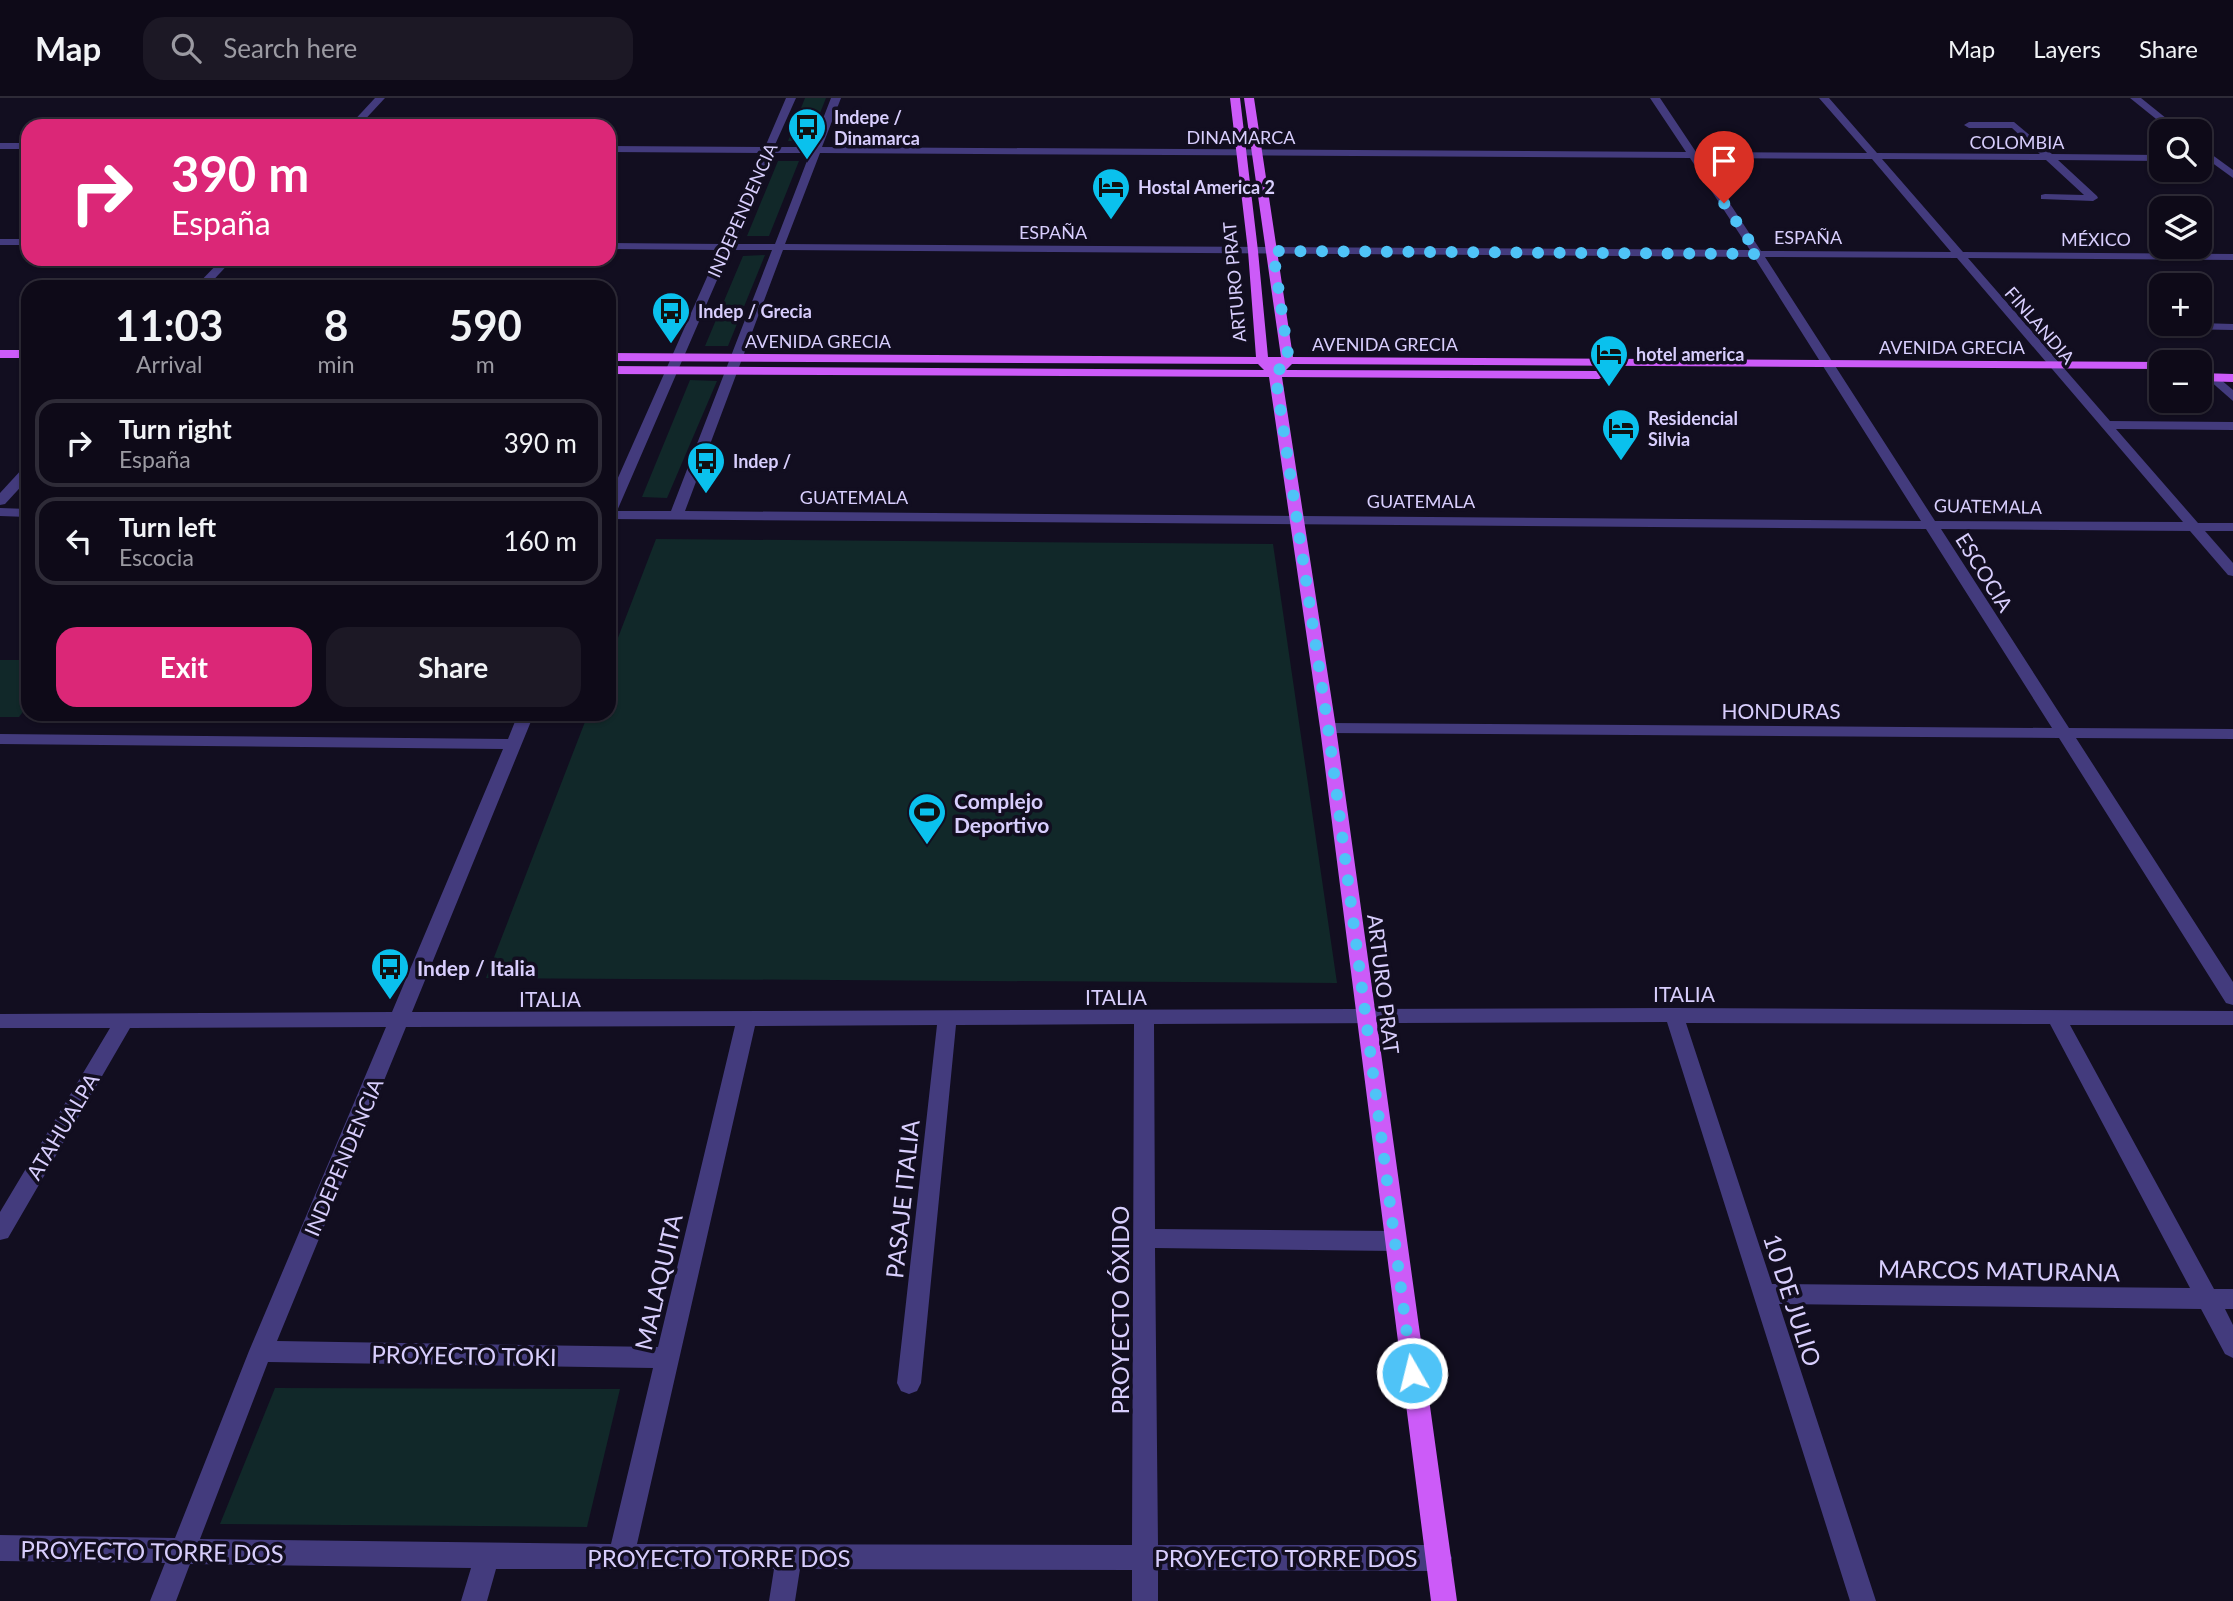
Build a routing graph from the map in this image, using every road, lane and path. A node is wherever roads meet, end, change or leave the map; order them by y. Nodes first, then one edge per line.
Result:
1 (380, 98) edge
2 (791, 98) edge
3 (836, 98) edge
4 (1235, 98) edge
5 (1249, 98) edge
6 (1655, 98) edge
7 (1824, 98) edge
8 (2135, 98) edge
9 (360, 119) edge
10 (2162, 119) edge
11 (1969, 125) dead end
12 (0, 146) edge
13 (21, 146) edge
14 (616, 149) edge
15 (767, 150) junction
16 (815, 150) junction
17 (1242, 153) junction
18 (1257, 153) junction
19 (1693, 156) junction
20 (1873, 157) junction
21 (2050, 158) junction
22 (2149, 158) edge
23 (2212, 159) joint
24 (2232, 159) edge
25 (2233, 175) edge
26 (2046, 197) dead end
27 (0, 242) edge
28 (21, 242) edge
29 (616, 246) edge
30 (725, 247) junction
31 (778, 247) junction
32 (1253, 251) junction
33 (1273, 251) junction
34 (1758, 254) junction
35 (1958, 255) junction
36 (2233, 257) edge
37 (221, 266) edge
38 (208, 280) edge
39 (2212, 327) edge
40 (2233, 327) edge
41 (0, 354) edge
42 (21, 354) edge
43 (616, 357) edge
44 (677, 357) junction
45 (736, 364) junction
46 (0, 365) edge
47 (21, 365) edge
48 (1275, 365) junction
49 (2052, 365) junction
50 (2149, 365) edge
51 (2212, 365) edge
52 (2233, 365) edge
53 (616, 369) edge
54 (671, 370) junction
55 (1831, 370) junction
56 (2062, 377) junction
57 (2149, 377) edge
58 (2212, 377) edge
59 (2233, 377) edge
60 (2212, 381) edge
61 (2233, 397) edge
62 (2104, 425) junction
63 (2233, 426) edge
64 (21, 478) edge
65 (616, 498) edge
66 (0, 501) edge
67 (0, 512) edge
68 (21, 513) edge
69 (616, 514) edge
70 (676, 516) junction
71 (1296, 519) junction
72 (1930, 524) junction
73 (2193, 527) junction
74 (2233, 527) edge
75 (2233, 572) edge
76 (523, 721) edge
77 (1328, 727) junction
78 (2062, 733) junction
79 (2233, 734) edge
80 (0, 739) edge
81 (513, 744) junction
82 (2233, 998) edge
83 (1674, 1015) junction
84 (1364, 1017) junction
85 (2056, 1017) junction
86 (1144, 1018) junction
87 (2233, 1018) edge
88 (400, 1020) junction
89 (947, 1020) junction
90 (0, 1021) edge
91 (746, 1021) junction
92 (124, 1022) junction
93 (0, 1231) edge
94 (1145, 1238) junction
95 (1394, 1241) junction
96 (1764, 1294) junction
97 (2207, 1299) junction
98 (2233, 1299) edge
99 (2233, 1347) edge
100 (261, 1351) junction
101 (667, 1358) junction
102 (909, 1383) dead end
103 (0, 1548) edge
104 (183, 1552) junction
105 (487, 1556) junction
106 (621, 1556) junction
107 (1145, 1556) junction
108 (789, 1558) junction
109 (1439, 1558) junction
110 (163, 1601) edge
111 (474, 1601) edge
112 (782, 1601) edge
113 (1145, 1601) edge
114 (1444, 1601) edge
115 (1863, 1601) edge

1 - 9 street
2 - 15 street, INDEPENDENCIA
3 - 16 street
4 - 17 main road, ARTURO PRAT
5 - 18 main road, ARTURO PRAT
6 - 19 street, ESCOCIA
7 - 20 street, FINLANDIA
8 - 10 street
11 - 21 street
12 - 13 street
14 - 15 street, DINAMARCA
15 - 16 street, DINAMARCA
15 - 30 street, INDEPENDENCIA
16 - 17 street, DINAMARCA
16 - 31 street
17 - 18 street, DINAMARCA
17 - 32 main road, ARTURO PRAT
18 - 19 street, DINAMARCA
18 - 33 main road, ARTURO PRAT
19 - 20 street, DINAMARCA
19 - 34 street, ESCOCIA
20 - 21 street, COLOMBIA
20 - 35 street, FINLANDIA
21 - 22 street, COLOMBIA
21 - 26 street
23 - 24 street
23 - 25 street
27 - 28 street
29 - 30 street, ESPAÑA
30 - 31 street, ESPAÑA
30 - 44 street, INDEPENDENCIA
31 - 32 street, ESPAÑA
31 - 45 street
32 - 33 street, ESPAÑA
32 - 48 main road, ARTURO PRAT
33 - 34 street, ESPAÑA
33 - 48 main road, ARTURO PRAT
34 - 35 street, ESPAÑA
34 - 55 street, ESCOCIA
35 - 36 street, MÉXICO
35 - 49 street, FINLANDIA
37 - 38 street
39 - 40 street
41 - 42 main road
43 - 44 main road, AVENIDA GRECIA
44 - 45 main road, AVENIDA GRECIA
44 - 54 street, INDEPENDENCIA
45 - 48 main road, AVENIDA GRECIA
45 - 48 main road, AVENIDA GRECIA
45 - 54 main road, AVENIDA GRECIA
45 - 70 street
46 - 47 main road
48 - 55 main road, AVENIDA GRECIA
48 - 55 main road, AVENIDA GRECIA
48 - 71 main road, ARTURO PRAT
49 - 50 main road, AVENIDA GRECIA
49 - 55 main road, AVENIDA GRECIA
49 - 56 street, FINLANDIA
51 - 52 main road
53 - 54 main road, AVENIDA GRECIA
54 - 65 street, INDEPENDENCIA
55 - 56 main road, AVENIDA GRECIA
55 - 72 street, ESCOCIA
56 - 57 main road, AVENIDA GRECIA
56 - 62 street, FINLANDIA
58 - 59 main road
60 - 61 street
62 - 63 street
62 - 73 street, FINLANDIA
64 - 66 street
67 - 68 street
69 - 70 street, GUATEMALA
70 - 71 street, GUATEMALA
71 - 72 street, GUATEMALA
71 - 77 main road, ARTURO PRAT
72 - 73 street, GUATEMALA
72 - 78 street, ESCOCIA
73 - 74 street, GUATEMALA
73 - 75 street, FINLANDIA
76 - 81 street, INDEPENDENCIA
77 - 78 street, HONDURAS
77 - 84 main road, ARTURO PRAT
78 - 79 street, HONDURAS
78 - 82 street, ESCOCIA
80 - 81 street
81 - 88 street, INDEPENDENCIA
83 - 84 street, ITALIA
83 - 85 street, ITALIA
83 - 96 street, 10 DE JULIO
84 - 86 street, ITALIA
84 - 95 main road, ARTURO PRAT
85 - 87 street, ITALIA
85 - 97 street
86 - 89 street, ITALIA
86 - 94 street, PROYECTO ÓXIDO
88 - 91 street, ITALIA
88 - 92 street, ITALIA
88 - 100 street, INDEPENDENCIA
89 - 91 street, ITALIA
89 - 102 street, PASAJE ITALIA
90 - 92 street, ITALIA
91 - 101 street, MALAQUITA
92 - 93 street, ATAHUALPA
94 - 95 street
94 - 107 street, PROYECTO ÓXIDO
95 - 109 main road, ARTURO PRAT
96 - 97 street, MARCOS MATURANA
96 - 115 street, 10 DE JULIO
97 - 98 street, MARCOS MATURANA
97 - 99 street
100 - 101 street, PROYECTO TOKI
100 - 104 street, INDEPENDENCIA
101 - 106 street, MALAQUITA
103 - 104 street, PROYECTO TORRE DOS
104 - 105 street, PROYECTO TORRE DOS
104 - 110 street, INDEPENDENCIA
105 - 106 street, PROYECTO TORRE DOS
105 - 111 street
106 - 108 street, PROYECTO TORRE DOS
107 - 108 street, PROYECTO TORRE DOS
107 - 109 street, PROYECTO TORRE DOS
107 - 113 street, PROYECTO ÓXIDO
108 - 112 street
109 - 114 main road, ARTURO PRAT

